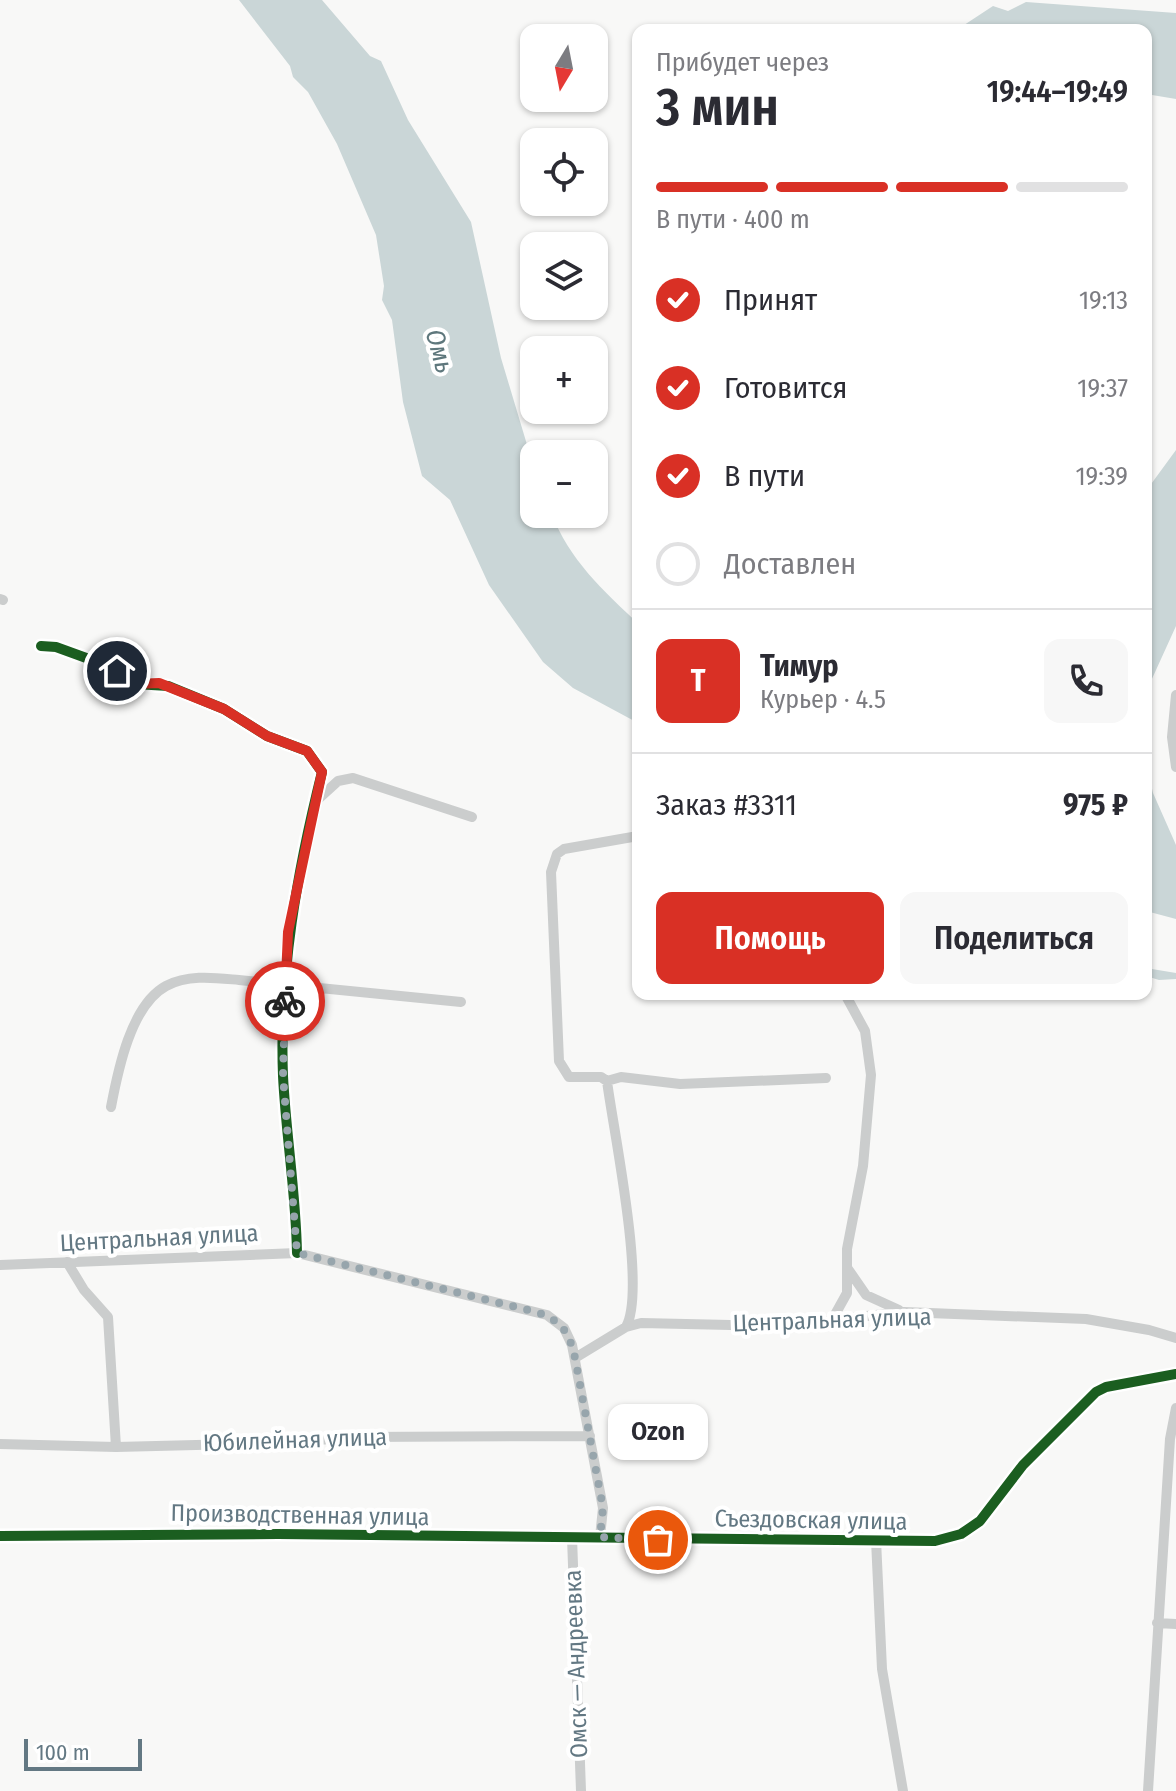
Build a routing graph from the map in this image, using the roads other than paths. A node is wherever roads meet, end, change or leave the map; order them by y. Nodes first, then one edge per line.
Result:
1 (41, 646) dead end
2 (1176, 695) edge
3 (1176, 767) edge
4 (315, 802) junction
5 (472, 817) dead end
6 (632, 837) edge
7 (286, 985) junction
8 (848, 1000) edge
9 (461, 1002) dead end
10 (826, 1078) dead end
11 (607, 1081) junction
12 (111, 1107) dead end
13 (297, 1253) junction
14 (67, 1262) junction
15 (0, 1265) edge
16 (846, 1266) junction
17 (904, 1312) junction
18 (832, 1320) junction
19 (626, 1327) junction
20 (1176, 1338) edge
21 (575, 1358) junction
22 (1176, 1374) edge
23 (1176, 1408) edge
24 (590, 1436) junction
25 (0, 1444) edge
26 (116, 1447) junction
27 (0, 1536) edge
28 (572, 1537) junction
29 (600, 1537) junction
30 (876, 1540) junction
31 (1157, 1623) junction
32 (1176, 1624) edge
33 (581, 1791) edge
34 (903, 1791) edge
35 (1148, 1791) edge

1 - 4 street
2 - 3 street
4 - 5 street
4 - 7 street
6 - 11 street
7 - 9 street
7 - 12 street
7 - 13 street
8 - 16 street
10 - 11 street
11 - 19 street
13 - 14 street, Центральная улица
13 - 21 street, Центральная улица
14 - 15 street, Центральная улица
14 - 26 street
16 - 17 street
16 - 18 street
17 - 18 street, Центральная улица
17 - 20 street, Центральная улица
18 - 19 street, Центральная улица
19 - 21 street, Центральная улица
21 - 24 street
22 - 30 street, Съездовская улица
23 - 31 street
24 - 26 street, Юбилейная улица
24 - 29 street
25 - 26 street, Юбилейная улица
27 - 28 street, Производственная улица
28 - 29 street, Производственная улица
28 - 33 street, Омск — Андреевка
29 - 30 street, Съездовская улица
30 - 34 street
31 - 32 street
31 - 35 street

